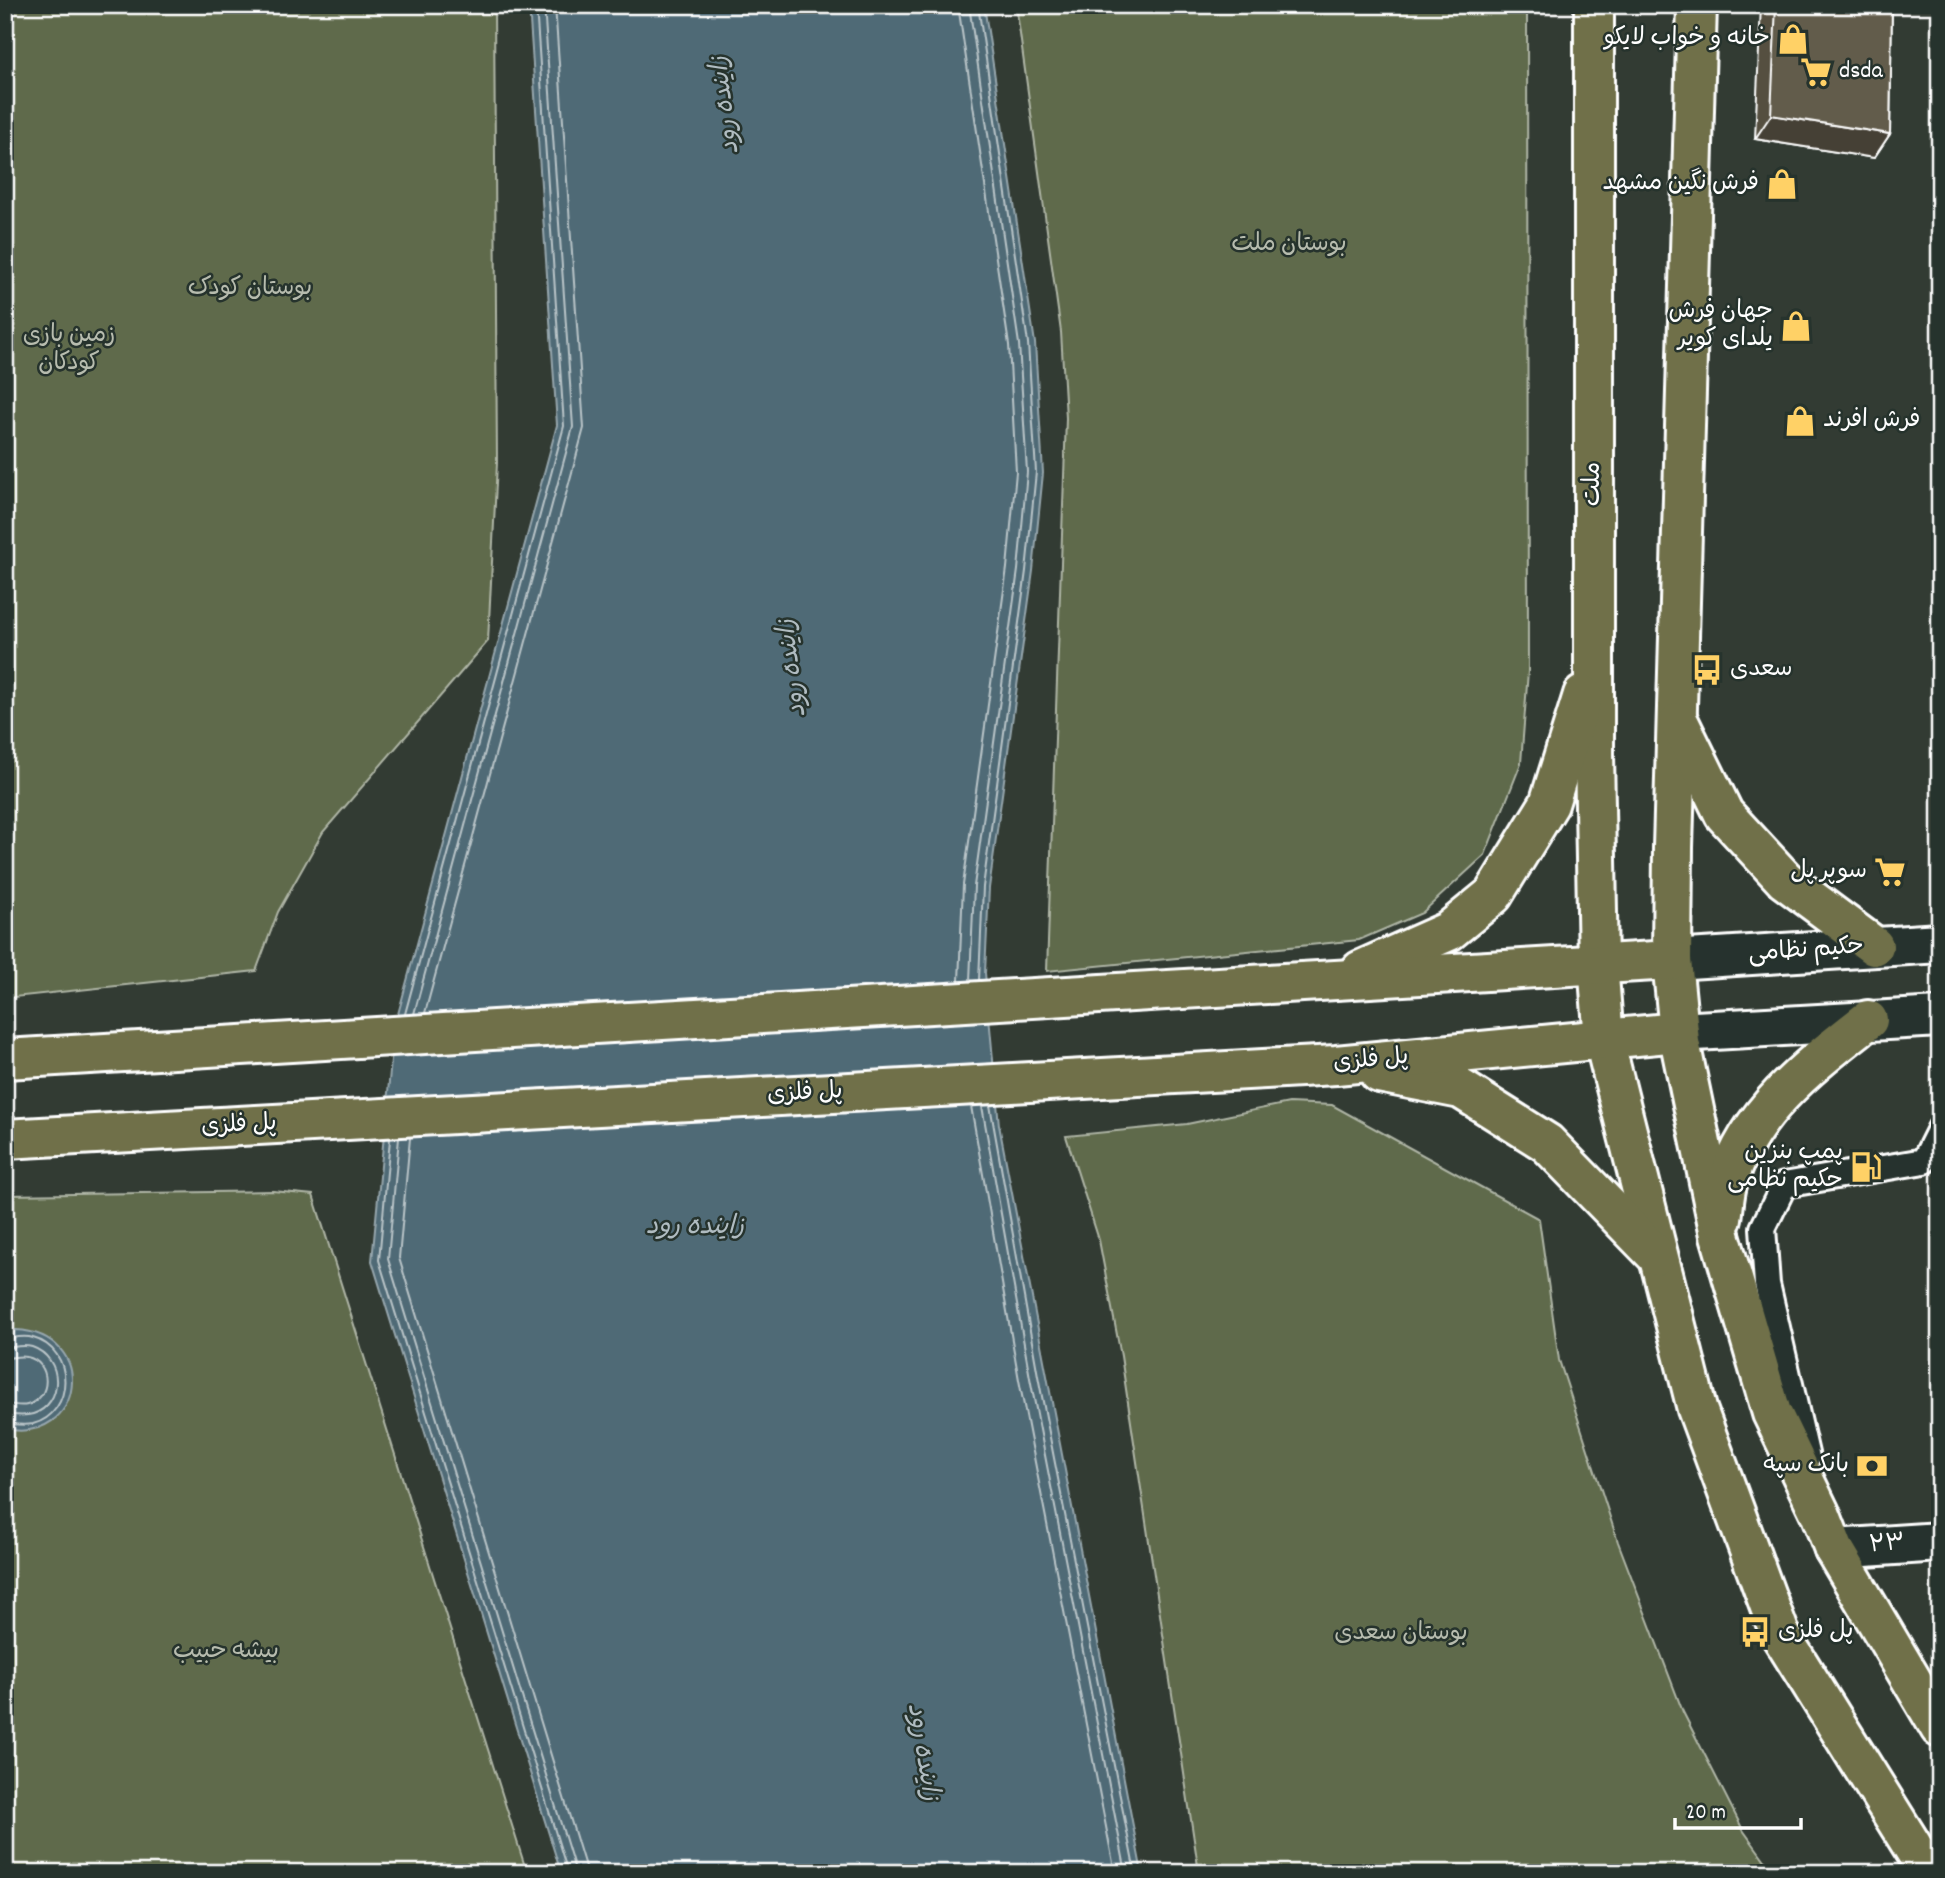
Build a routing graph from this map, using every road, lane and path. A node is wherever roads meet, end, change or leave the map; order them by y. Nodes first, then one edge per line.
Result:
1 (1594, 5) edge
2 (1697, 5) edge
3 (1594, 659) junction
4 (1677, 718) junction
5 (1940, 943) edge
6 (1874, 946) junction
7 (1672, 960) junction
8 (1598, 963) junction
9 (1339, 981) junction
10 (1940, 1017) edge
11 (1868, 1020) junction
12 (1678, 1032) junction
13 (1604, 1041) junction
14 (5, 1059) edge
15 (1336, 1065) junction
16 (1940, 1129) edge
17 (5, 1139) edge
18 (1720, 1234) junction
19 (1656, 1255) junction
20 (1820, 1514) junction
21 (1940, 1542) edge
22 (1834, 1549) junction
23 (1940, 1728) edge
24 (1929, 1873) edge

1 - 3 main road, ملت
2 - 4 main road
3 - 8 main road, ملت
3 - 9 main road
4 - 6 main road
4 - 7 main road
5 - 6 main road, حکیم نظامی
6 - 7 main road, حکیم نظامی
7 - 8 main road
7 - 12 main road
8 - 9 main road
8 - 13 main road, ملت
9 - 14 main road
10 - 11 main road
11 - 12 main road
11 - 18 main road
12 - 13 main road, پل فلزی
12 - 18 main road
13 - 15 main road, پل فلزی
13 - 19 main road
15 - 17 main road, پل فلزی
15 - 19 main road
16 - 20 lane
18 - 20 main road
19 - 24 main road
20 - 22 main road
21 - 22 main road, ۲۳
22 - 23 main road

